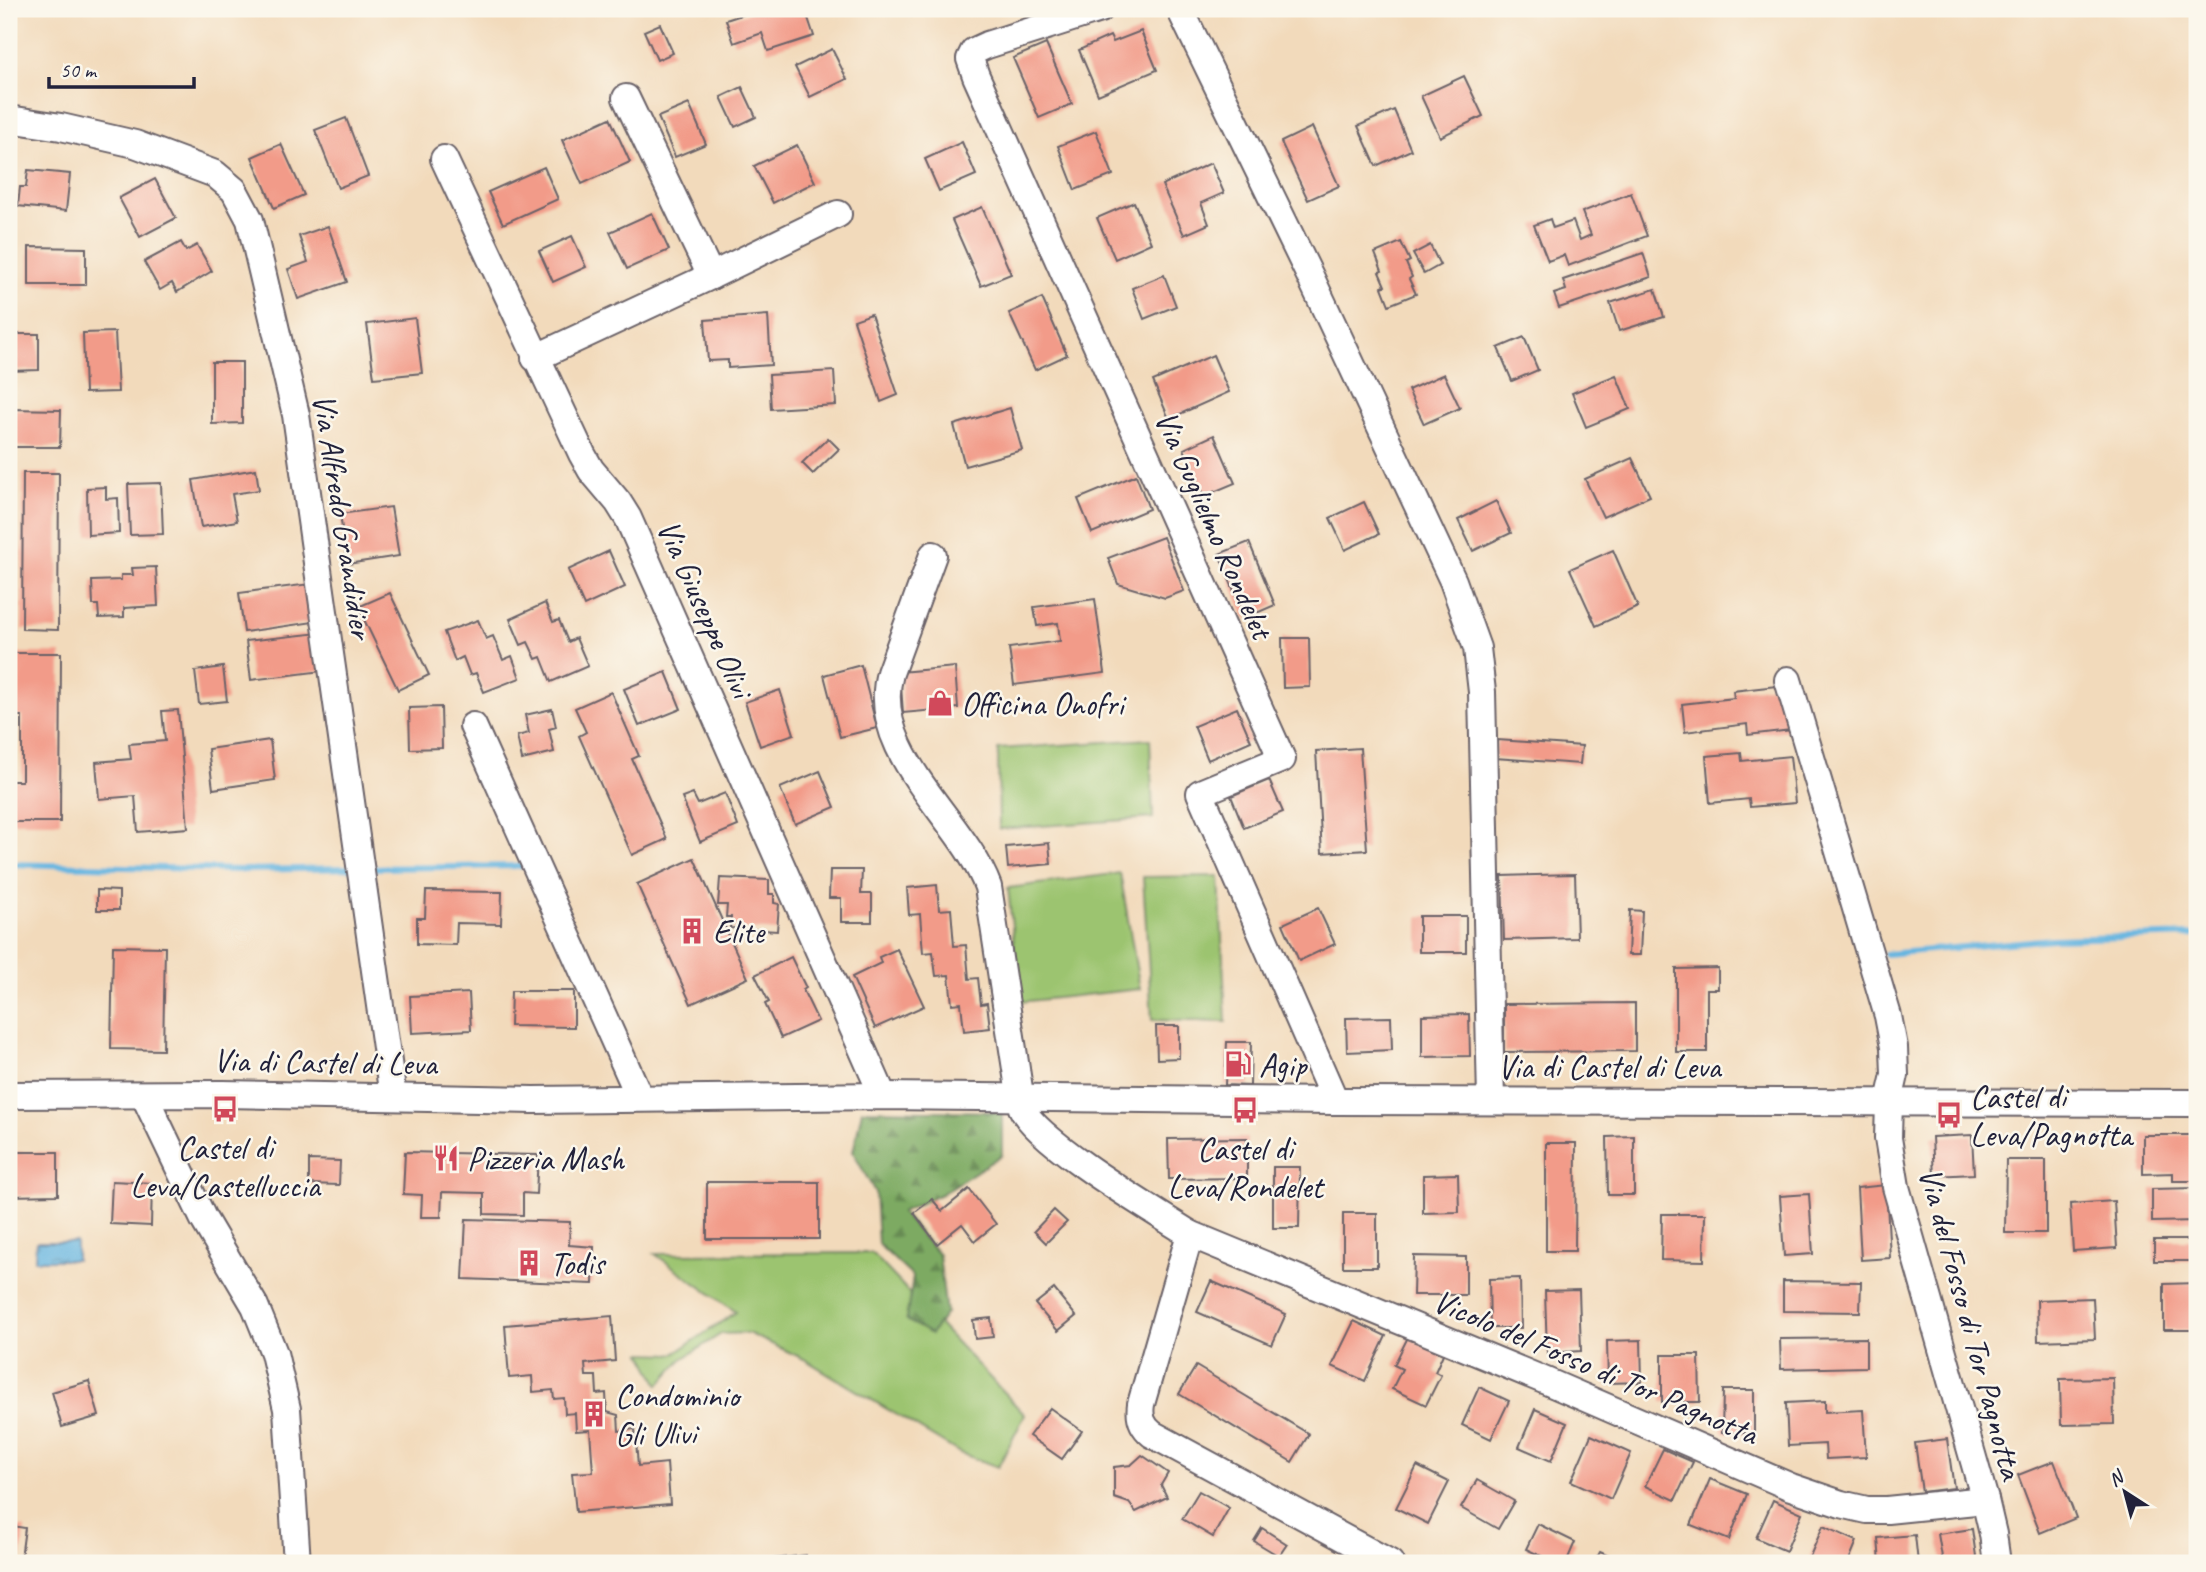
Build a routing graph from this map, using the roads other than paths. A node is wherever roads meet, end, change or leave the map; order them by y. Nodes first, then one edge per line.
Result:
1 (1100, 9) edge
2 (1180, 9) edge
3 (626, 98) dead end
4 (9, 118) edge
5 (444, 159) dead end
6 (838, 214) dead end
7 (711, 276) junction
8 (535, 358) junction
9 (933, 555) dead end
10 (1788, 680) dead end
11 (473, 726) dead end
12 (9, 1095) edge
13 (144, 1095) junction
14 (883, 1096) junction
15 (393, 1097) junction
16 (639, 1098) junction
17 (1020, 1098) junction
18 (1335, 1101) junction
19 (1491, 1101) junction
20 (1889, 1101) junction
21 (2197, 1103) edge
22 (1190, 1234) junction
23 (1984, 1500) junction
24 (297, 1563) edge
25 (1390, 1563) edge
26 (1997, 1563) edge

1 - 18 street, Via Guglielmo Rondelet
2 - 19 street
3 - 7 street
4 - 15 street, Via Alfredo Grandidier
5 - 8 street, Via Giuseppe Olivi
6 - 7 street
7 - 8 street
8 - 14 street, Via Giuseppe Olivi
9 - 17 street
10 - 20 street, Via del Fosso di Tor Pagnotta
11 - 16 street
12 - 13 street, Via di Castel di Leva
13 - 15 street, Via di Castel di Leva
13 - 24 street
14 - 16 street, Via di Castel di Leva
14 - 17 street, Via di Castel di Leva
15 - 16 street, Via di Castel di Leva
17 - 18 street, Via di Castel di Leva
17 - 22 street
18 - 19 street, Via di Castel di Leva
19 - 20 street, Via di Castel di Leva
20 - 21 street, Via di Castel di Leva
20 - 23 street, Via del Fosso di Tor Pagnotta
22 - 23 street, Vicolo del Fosso di Tor Pagnotta
22 - 25 street
23 - 26 street, Via del Fosso di Tor Pagnotta

